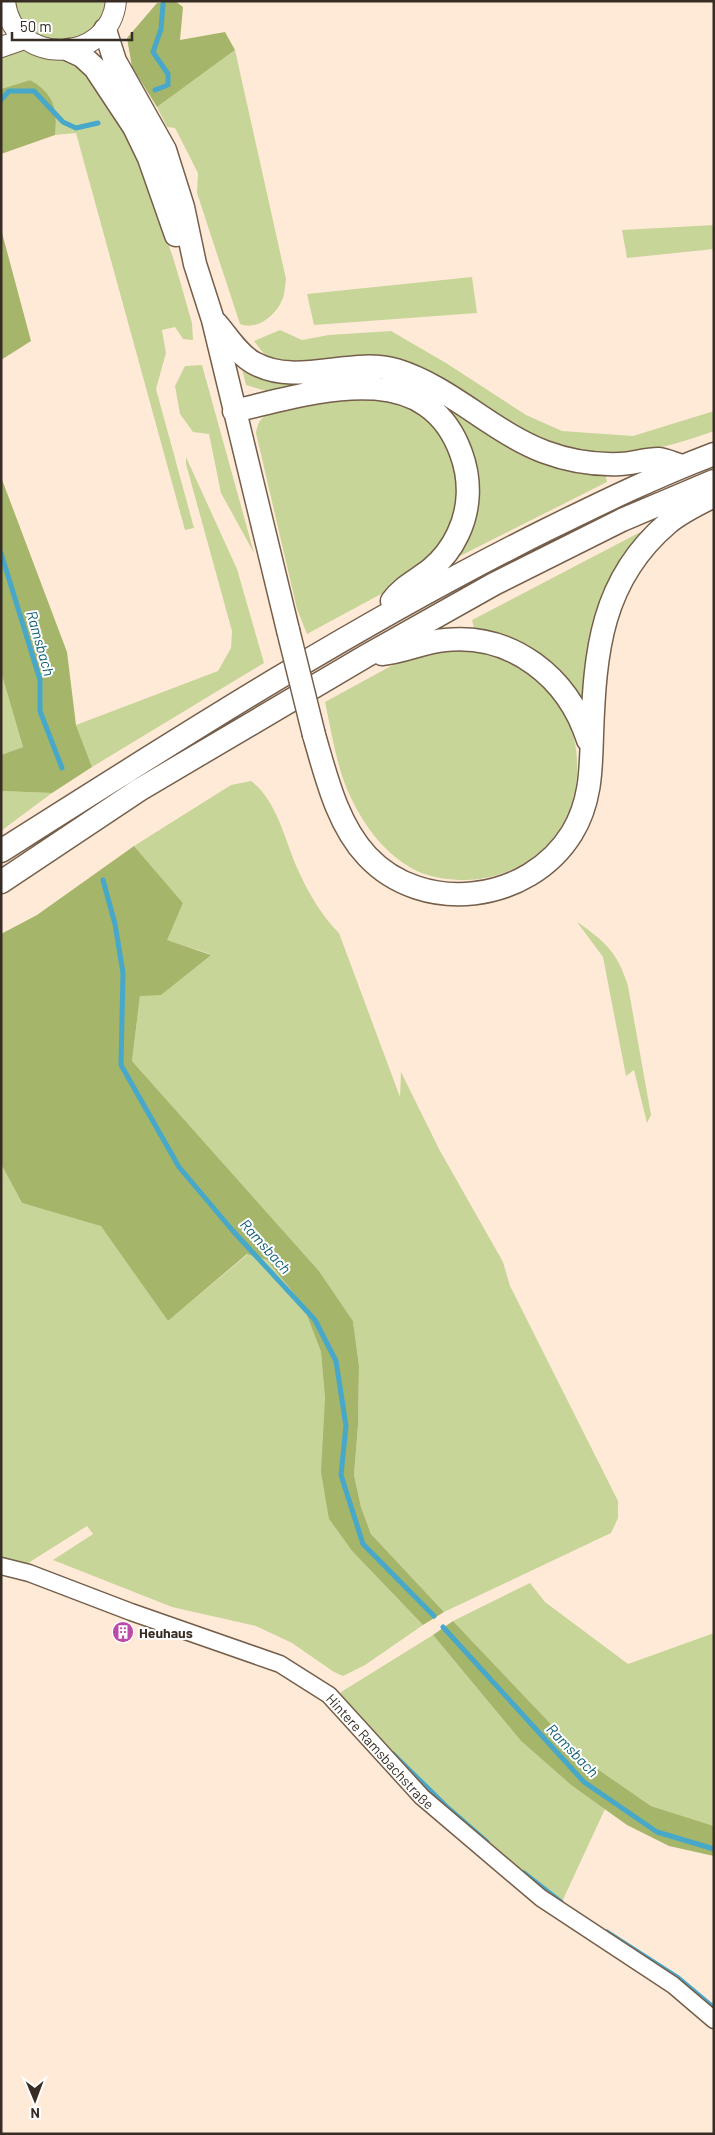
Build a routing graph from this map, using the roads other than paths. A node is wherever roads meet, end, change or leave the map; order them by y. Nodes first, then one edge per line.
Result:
1 (116, 1) edge
2 (4, 8) edge
3 (105, 30) junction
4 (24, 39) junction
5 (1, 47) edge
6 (69, 50) junction
7 (195, 264) junction
8 (214, 320) junction
9 (234, 411) junction
10 (714, 454) edge
11 (684, 466) junction
12 (714, 481) edge
13 (714, 496) edge
14 (381, 618) junction
15 (366, 656) junction
16 (591, 758) junction
17 (1, 852) edge
18 (1, 882) edge
19 (1, 1566) edge
20 (714, 2020) edge

1 - 3 main road
2 - 4 main road
3 - 6 main road
3 - 7 highway
4 - 5 main road
4 - 6 main road
6 - 7 highway
7 - 8 highway
8 - 9 highway
8 - 11 highway
9 - 14 highway
9 - 16 highway, bridge
10 - 11 highway
11 - 14 highway
12 - 15 highway
13 - 16 highway
14 - 17 highway
15 - 16 highway
15 - 18 highway
19 - 20 street, Hintere Ramsbachstraße

